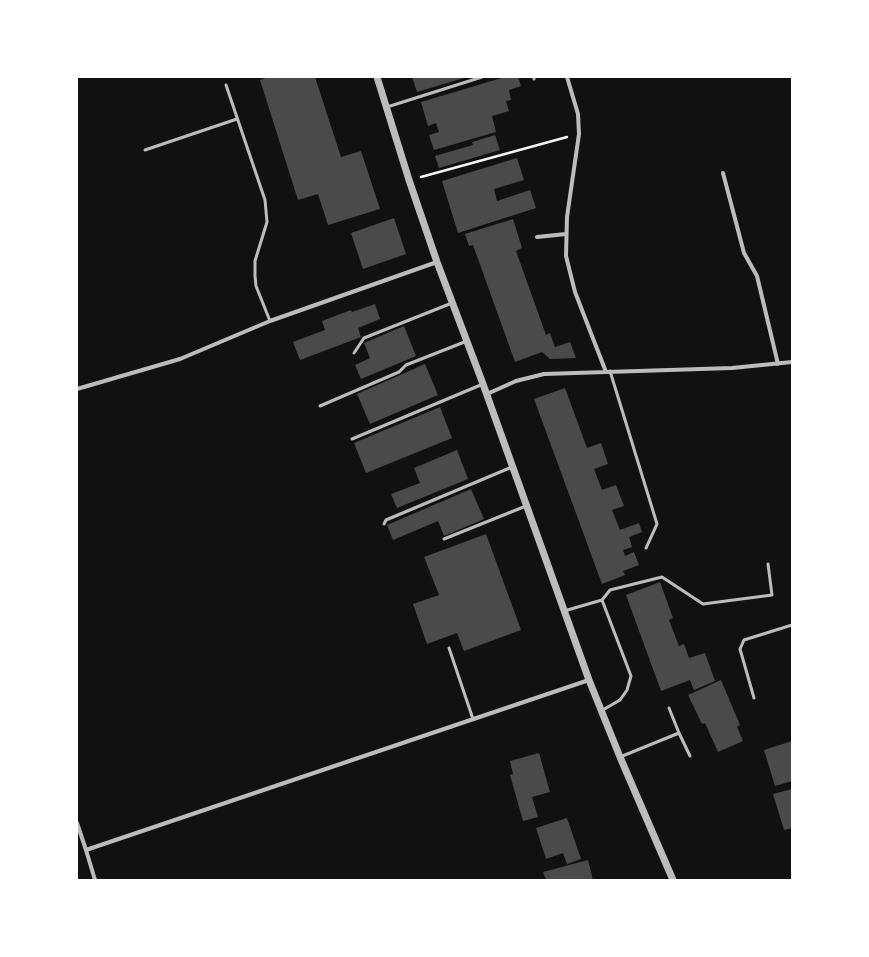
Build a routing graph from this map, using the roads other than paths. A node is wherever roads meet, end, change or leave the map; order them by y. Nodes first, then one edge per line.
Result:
1 (377, 77) edge
2 (482, 77) edge
3 (568, 77) edge
4 (226, 85) dead end
5 (386, 107) junction
6 (237, 119) junction
7 (145, 150) dead end
8 (723, 173) dead end
9 (566, 234) junction
10 (537, 236) dead end
11 (437, 262) junction
12 (452, 303) junction
13 (270, 321) junction
14 (467, 341) junction
15 (354, 353) dead end
16 (792, 362) edge
17 (778, 364) junction
18 (608, 372) junction
19 (483, 384) junction
20 (77, 389) edge
21 (487, 394) junction
22 (320, 406) dead end
23 (352, 439) dead end
24 (512, 467) junction
25 (527, 506) junction
26 (384, 524) dead end
27 (444, 539) dead end
28 (646, 548) dead end
29 (768, 564) dead end
30 (602, 600) junction
31 (564, 611) junction
32 (792, 625) edge
33 (449, 648) dead end
34 (589, 680) junction
35 (754, 698) dead end
36 (669, 708) dead end
37 (600, 711) junction
38 (473, 719) junction
39 (679, 733) junction
40 (690, 756) dead end
41 (620, 757) junction
42 (77, 823) edge
43 (86, 850) junction
44 (95, 880) edge
45 (673, 880) edge

1 - 5 street
2 - 5 lane
3 - 9 street
4 - 6 lane
5 - 11 street
6 - 7 lane
6 - 13 lane
8 - 17 street
9 - 10 street
9 - 18 street
11 - 12 street
11 - 13 street
12 - 14 street
12 - 15 lane
13 - 20 street
14 - 19 street
14 - 22 lane
16 - 17 street
17 - 18 street
18 - 21 street
18 - 28 lane
19 - 21 street
19 - 23 lane
21 - 24 street
24 - 25 street
24 - 26 lane
25 - 27 lane
25 - 31 street
29 - 30 lane
30 - 31 lane
30 - 37 lane
31 - 34 street
32 - 35 lane
33 - 38 lane
34 - 37 street
34 - 38 street
36 - 39 lane
37 - 41 street
38 - 43 street
39 - 40 lane
39 - 41 lane
41 - 45 street
42 - 43 street
43 - 44 street

